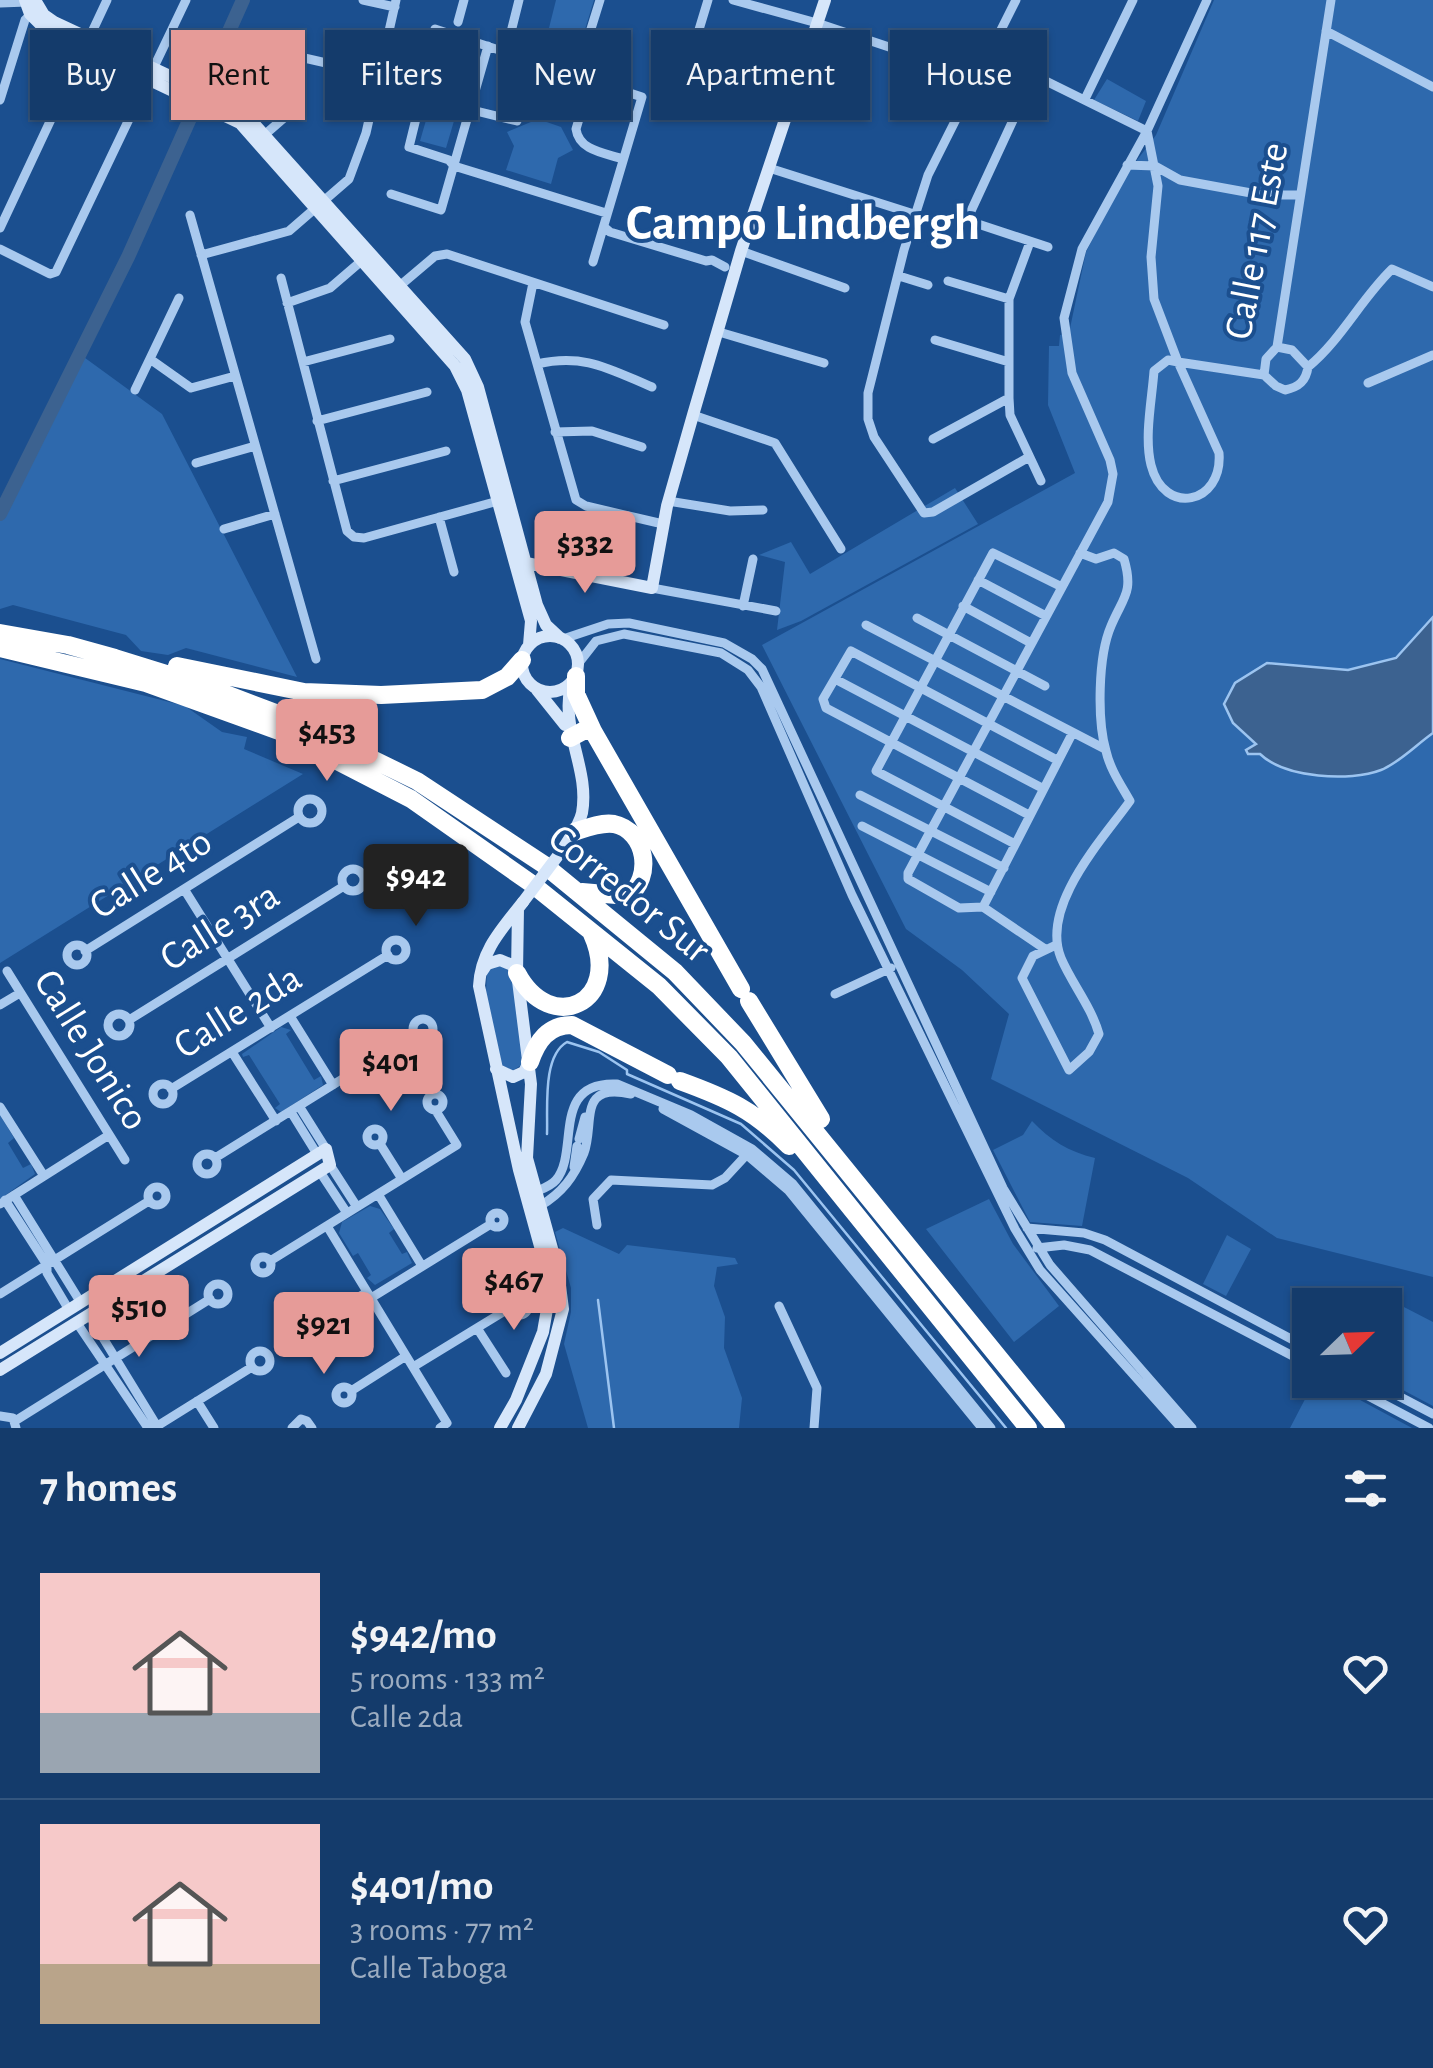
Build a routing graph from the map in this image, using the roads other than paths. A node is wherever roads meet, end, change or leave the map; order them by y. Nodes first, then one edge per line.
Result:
1 (108, 0) edge
2 (186, 0) edge
3 (363, 0) edge
4 (464, 0) edge
5 (520, 0) edge
6 (600, 0) edge
7 (708, 0) edge
8 (733, 0) edge
9 (824, 0) edge
10 (1016, 0) edge
11 (1133, 0) edge
12 (1208, 0) edge
13 (1331, 0) edge
14 (0, 3) edge
15 (396, 3) edge
16 (31, 4) edge
17 (458, 22) dead end
18 (817, 23) junction
19 (435, 29) dead end
20 (47, 30) edge
21 (95, 30) edge
22 (390, 30) edge
23 (512, 30) edge
24 (591, 30) edge
25 (699, 30) edge
26 (1001, 30) edge
27 (1326, 30) junction
28 (488, 46) junction
29 (890, 47) edge
30 (498, 49) edge
31 (151, 74) edge
32 (158, 77) junction
33 (478, 78) edge
34 (1047, 81) edge
35 (1433, 87) edge
36 (631, 93) edge
37 (1085, 99) junction
38 (0, 100) edge
39 (52, 120) edge
40 (282, 120) edge
41 (367, 120) edge
42 (416, 120) edge
43 (466, 120) edge
44 (579, 120) edge
45 (955, 120) edge
46 (1012, 120) edge
47 (1147, 131) junction
48 (261, 138) junction
49 (623, 159) junction
50 (1127, 165) junction
51 (454, 166) junction
52 (1156, 166) junction
53 (769, 168) junction
54 (391, 194) dead end
55 (1298, 195) junction
56 (320, 206) junction
57 (606, 212) junction
58 (917, 215) junction
59 (190, 216) dead end
60 (604, 227) junction
61 (0, 228) edge
62 (1030, 242) junction
63 (1048, 247) dead end
64 (0, 249) edge
65 (741, 251) junction
66 (201, 255) junction
67 (367, 256) junction
68 (593, 262) dead end
69 (730, 269) junction
70 (899, 276) junction
71 (280, 278) dead end
72 (948, 281) dead end
73 (533, 284) junction
74 (928, 285) dead end
75 (1433, 287) edge
76 (846, 288) dead end
77 (396, 289) junction
78 (179, 298) dead end
79 (1009, 299) junction
80 (287, 303) junction
81 (664, 325) dead end
82 (719, 332) junction
83 (390, 339) dead end
84 (935, 340) dead end
85 (1276, 347) junction
86 (1433, 355) edge
87 (150, 359) junction
88 (302, 362) junction
89 (1009, 362) junction
90 (1178, 362) junction
91 (824, 363) dead end
92 (537, 364) junction
93 (1308, 367) junction
94 (1264, 375) junction
95 (235, 376) junction
96 (1368, 383) dead end
97 (652, 387) dead end
98 (135, 390) dead end
99 (427, 392) dead end
100 (1008, 398) junction
101 (693, 415) junction
102 (318, 421) junction
103 (555, 432) junction
104 (934, 440) dead end
105 (256, 446) junction
106 (642, 448) dead end
107 (446, 451) dead end
108 (1029, 457) junction
109 (196, 462) dead end
110 (333, 481) junction
111 (1041, 481) dead end
112 (505, 486) junction
113 (498, 501) junction
114 (668, 501) junction
115 (511, 509) junction
116 (763, 510) dead end
117 (275, 514) junction
118 (439, 516) junction
119 (664, 524) junction
120 (224, 528) dead end
121 (514, 541) junction
122 (841, 549) dead end
123 (1080, 554) junction
124 (753, 560) dead end
125 (526, 563) junction
126 (454, 572) dead end
127 (978, 580) junction
128 (522, 588) junction
129 (652, 588) junction
130 (1062, 588) junction
131 (743, 606) junction
132 (963, 606) junction
133 (776, 611) dead end
134 (1046, 616) junction
135 (917, 618) dead end
136 (866, 625) dead end
137 (0, 633) edge
138 (948, 634) junction
139 (562, 639) junction
140 (1031, 643) junction
141 (0, 648) edge
142 (526, 653) junction
143 (115, 658) junction
144 (316, 659) dead end
145 (934, 660) junction
146 (1017, 670) junction
147 (575, 674) junction
148 (835, 679) junction
149 (1046, 686) dead end
150 (920, 688) junction
151 (536, 689) junction
152 (1002, 697) junction
153 (905, 716) junction
154 (988, 724) junction
155 (593, 731) junction
156 (1072, 734) junction
157 (570, 735) junction
158 (890, 743) junction
159 (1105, 750) junction
160 (974, 752) junction
161 (1057, 760) junction
162 (959, 778) junction
163 (1042, 788) junction
164 (860, 795) dead end
165 (944, 807) junction
166 (1029, 815) junction
167 (300, 817) dead end
168 (862, 826) dead end
169 (574, 832) junction
170 (930, 832) junction
171 (1015, 844) junction
172 (918, 855) junction
173 (1004, 868) junction
174 (861, 883) junction
175 (344, 886) dead end
176 (849, 888) junction
177 (184, 890) junction
178 (577, 891) junction
179 (991, 892) junction
180 (521, 905) junction
181 (983, 908) junction
182 (590, 929) junction
183 (1056, 945) junction
184 (1045, 950) junction
185 (85, 951) dead end
186 (388, 955) dead end
187 (227, 958) junction
188 (893, 967) junction
189 (7, 971) dead end
190 (517, 972) junction
191 (480, 975) junction
192 (20, 992) junction
193 (835, 994) dead end
194 (0, 1005) edge
195 (290, 1016) junction
196 (129, 1020) dead end
197 (270, 1028) junction
198 (414, 1034) dead end
199 (232, 1052) junction
200 (530, 1062) junction
201 (496, 1069) junction
202 (333, 1085) junction
203 (172, 1089) dead end
204 (0, 1107) edge
205 (295, 1109) junction
206 (436, 1110) dead end
207 (588, 1112) junction
208 (276, 1120) junction
209 (109, 1135) junction
210 (380, 1144) dead end
211 (321, 1152) junction
212 (750, 1152) junction
213 (215, 1158) dead end
214 (125, 1160) dead end
215 (325, 1168) junction
216 (574, 1170) junction
217 (44, 1176) junction
218 (402, 1179) junction
219 (378, 1194) junction
220 (537, 1199) junction
221 (6, 1200) edge
222 (150, 1201) dead end
223 (352, 1210) junction
224 (855, 1214) junction
225 (219, 1216) junction
226 (884, 1216) junction
227 (491, 1224) dead end
228 (597, 1225) dead end
229 (327, 1226) junction
230 (227, 1229) junction
231 (1021, 1229) junction
232 (1033, 1249) junction
233 (270, 1261) dead end
234 (51, 1262) junction
235 (422, 1266) junction
236 (0, 1294) edge
237 (369, 1295) junction
238 (210, 1300) dead end
239 (513, 1306) dead end
240 (779, 1306) dead end
241 (79, 1313) junction
242 (310, 1326) dead end
243 (477, 1328) junction
244 (1292, 1340) edge
245 (0, 1353) edge
246 (406, 1356) junction
247 (1292, 1356) edge
248 (111, 1361) junction
249 (252, 1367) dead end
250 (413, 1367) junction
251 (530, 1368) junction
252 (0, 1370) edge
253 (506, 1373) dead end
254 (546, 1374) junction
255 (351, 1391) dead end
256 (1372, 1398) edge
257 (1402, 1398) edge
258 (197, 1401) junction
259 (1433, 1414) edge
260 (0, 1416) edge
261 (15, 1425) edge
262 (153, 1427) edge
263 (214, 1428) edge
264 (292, 1428) edge
265 (312, 1428) edge
266 (440, 1428) edge
267 (500, 1428) edge
268 (518, 1428) edge
269 (814, 1428) edge
270 (982, 1428) edge
271 (991, 1428) edge
272 (1028, 1428) edge
273 (1056, 1428) edge
274 (1181, 1428) edge
275 (1192, 1428) edge
276 (1429, 1428) edge

1 - 21 street
2 - 32 street
3 - 15 street
4 - 17 street
5 - 23 street
6 - 24 street
7 - 25 street
8 - 18 street
9 - 18 main road
10 - 26 street
11 - 37 street
12 - 47 street
13 - 27 street, Calle 117 Este
14 - 16 street
15 - 22 street
16 - 20 main road
16 - 38 street
18 - 29 street
18 - 53 main road
19 - 28 street
27 - 35 street
27 - 55 street, Calle 117 Este
28 - 30 street
28 - 33 street
31 - 32 main road
32 - 48 main road
32 - 64 street
34 - 37 street
36 - 49 street
37 - 47 street
39 - 61 street
40 - 48 street
41 - 56 street
42 - 51 street
43 - 51 street
44 - 49 street
45 - 58 street
46 - 62 street
47 - 50 street
47 - 52 street
48 - 56 main road
49 - 57 street
50 - 52 street
50 - 123 street
51 - 54 street
51 - 57 street
52 - 55 street
52 - 90 street
53 - 58 street
53 - 65 main road
55 - 85 street, Calle 117 Este
56 - 66 street
56 - 67 main road
57 - 60 street
58 - 70 street
59 - 66 street
60 - 68 street
60 - 69 street
62 - 63 street
62 - 79 street
65 - 69 main road
65 - 76 street
66 - 95 street
67 - 77 main road
67 - 80 street
69 - 82 main road
70 - 74 street
70 - 108 street
71 - 80 street
72 - 79 street
73 - 77 street
73 - 81 street
73 - 92 street
75 - 93 street
77 - 112 main road
77 - 113 main road
78 - 87 street
79 - 89 street
80 - 88 street
82 - 91 street
82 - 101 main road
83 - 88 street
84 - 89 street
85 - 93 street
85 - 94 street, Calle 117 Este
86 - 96 street
87 - 95 street
87 - 98 street
88 - 102 street
89 - 100 street
90 - 90 street
90 - 94 street
92 - 97 street
92 - 103 street
93 - 94 street
95 - 105 street
99 - 102 street
100 - 104 street
100 - 108 street
101 - 114 main road
101 - 122 street
102 - 110 street
103 - 106 street
103 - 119 street
105 - 109 street
105 - 117 street
107 - 110 street
108 - 111 street
110 - 118 street
112 - 113 main road
112 - 115 main road
113 - 115 main road
113 - 118 street
113 - 121 main road
114 - 116 street
114 - 119 main road
115 - 121 main road
117 - 120 street
117 - 144 street
118 - 126 street
119 - 129 main road
121 - 125 main road
121 - 128 main road
123 - 130 street
123 - 159 street
124 - 131 street
125 - 128 main road
125 - 129 main road
125 - 139 main road
127 - 130 street
127 - 132 street
127 - 134 street
128 - 142 main road
129 - 131 street
130 - 134 street
131 - 133 street
132 - 138 street
132 - 140 street
134 - 140 street
135 - 138 street
136 - 145 street
137 - 143 highway, Corredor Sur
138 - 145 street
138 - 146 street
139 - 142 main road
139 - 147 main road
139 - 174 street
140 - 146 street
141 - 182 highway, Corredor Sur
142 - 143 highway
142 - 151 main road
143 - 178 highway, Corredor Sur
145 - 150 street
145 - 152 street
146 - 149 street
146 - 152 street
147 - 151 main road
147 - 155 highway
147 - 157 main road
147 - 176 street
148 - 150 street
148 - 153 street
148 - 158 street
150 - 153 street
150 - 154 street
151 - 157 main road
152 - 154 street
152 - 156 street
153 - 158 street
153 - 160 street
154 - 160 street
154 - 161 street
155 - 157 highway
155 - 226 highway
156 - 159 street
156 - 161 street
157 - 169 main road
158 - 162 street
158 - 165 street
159 - 183 street
160 - 162 street
160 - 163 street
161 - 163 street
162 - 165 street
162 - 166 street
163 - 166 street
164 - 170 street
165 - 170 street
165 - 171 street
166 - 171 street
167 - 177 street, Calle 4to
168 - 172 street
169 - 178 highway
169 - 180 main road, bridge
170 - 172 street
170 - 173 street
171 - 173 street
172 - 179 street
172 - 181 street
173 - 179 street
174 - 176 street
174 - 188 street
175 - 187 street, Calle 3ra
176 - 188 street
177 - 185 street, Calle 4to
177 - 187 street
178 - 226 highway, Corredor Sur
179 - 181 street
180 - 190 main road
180 - 191 main road
181 - 184 street
182 - 190 highway
182 - 224 highway, Corredor Sur
183 - 184 street
183 - 184 street
186 - 195 street, Calle 2da
187 - 196 street, Calle 3ra
187 - 197 street
188 - 193 street
188 - 231 street
189 - 192 street, Calle Jonico
190 - 191 main road
190 - 200 main road
191 - 201 main road
192 - 194 street
192 - 209 street, Calle Jonico
195 - 197 street, Calle 2da
195 - 202 street
197 - 199 street, Calle 2da
198 - 202 street
199 - 203 street, Calle 2da
199 - 208 street
200 - 201 main road
200 - 220 main road
200 - 224 highway
201 - 251 main road
202 - 205 street
204 - 217 street
205 - 208 street
205 - 211 street
206 - 218 street
207 - 212 street
207 - 216 street
207 - 216 street
208 - 213 street
209 - 214 street, Calle Jonico
209 - 217 street
210 - 218 street
211 - 215 main road
211 - 225 main road
212 - 220 street
212 - 228 street
212 - 270 street
212 - 271 street
215 - 223 street
215 - 230 main road
216 - 220 street
217 - 221 street
218 - 219 street
219 - 223 street
219 - 235 street
220 - 254 main road
221 - 234 street
222 - 234 street
223 - 229 street
224 - 272 highway, Corredor Sur
225 - 230 main road
225 - 241 main road
226 - 273 highway, Corredor Sur
227 - 235 street
229 - 233 street
229 - 237 street
230 - 241 main road
231 - 232 street
231 - 244 street
232 - 247 street
232 - 274 street
232 - 275 street
234 - 236 street
234 - 241 street
235 - 237 street
237 - 242 street
237 - 246 street
238 - 248 street
239 - 243 street
240 - 269 street
241 - 245 main road
241 - 248 street
241 - 252 main road
243 - 250 street
243 - 253 street
246 - 250 street
246 - 255 street
248 - 261 street
248 - 262 street
249 - 258 street
250 - 266 street
251 - 254 main road
251 - 267 main road
254 - 268 main road
256 - 276 street
257 - 259 street
258 - 262 street
258 - 263 street
260 - 261 street
264 - 265 street

